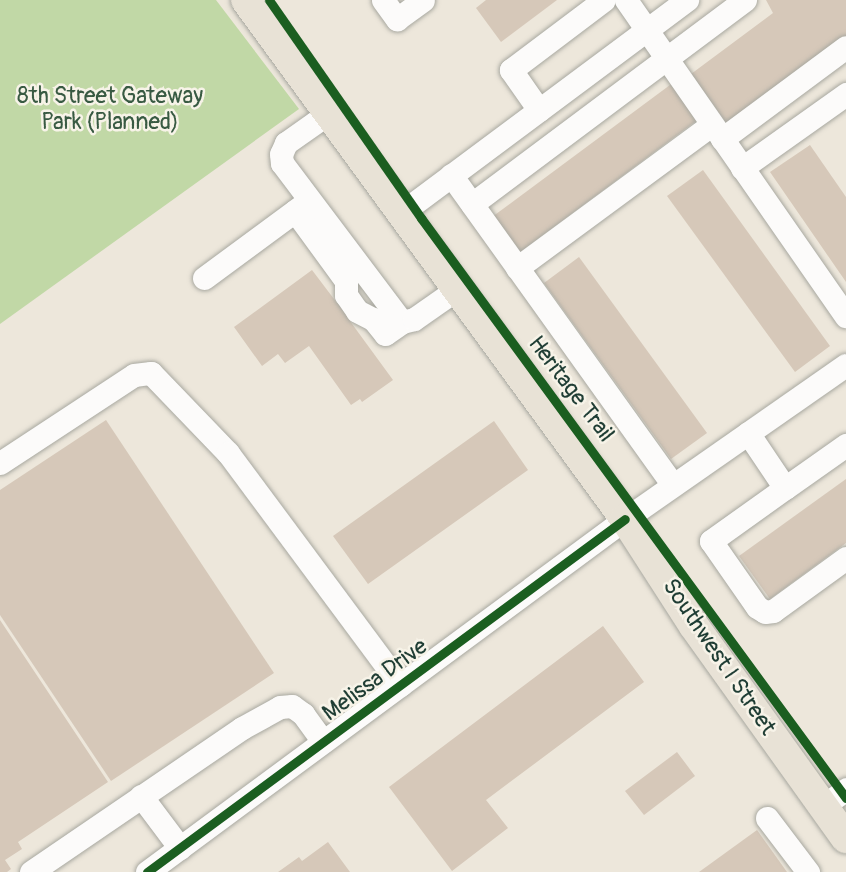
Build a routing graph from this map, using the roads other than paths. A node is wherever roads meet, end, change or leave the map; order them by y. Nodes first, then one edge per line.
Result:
1 (383, 0) edge
2 (423, 0) edge
3 (604, 0) edge
4 (626, 0) edge
5 (687, 0) edge
6 (745, 0) edge
7 (250, 1) edge
8 (648, 30) junction
9 (846, 47) edge
10 (666, 57) junction
11 (846, 94) edge
12 (539, 110) junction
13 (330, 112) junction
14 (717, 131) junction
15 (742, 168) junction
16 (451, 175) junction
17 (472, 204) junction
18 (303, 205) junction
19 (401, 213) junction
20 (517, 268) junction
21 (204, 278) dead end
22 (457, 289) junction
23 (846, 316) edge
24 (846, 365) edge
25 (748, 433) junction
26 (846, 445) edge
27 (0, 463) edge
28 (673, 485) junction
29 (785, 488) junction
30 (625, 519) junction
31 (846, 558) edge
32 (400, 685) junction
33 (323, 742) junction
34 (141, 796) junction
35 (835, 798) edge
36 (767, 818) dead end
37 (846, 838) edge
38 (180, 848) junction
39 (31, 872) edge
40 (147, 872) edge
41 (808, 872) edge

1 - 2 street
3 - 12 street
4 - 8 street
5 - 8 street
6 - 10 street
7 - 13 main road, Southwest I Street
8 - 10 street
8 - 12 street
9 - 14 street
10 - 14 street
10 - 17 street
11 - 15 street
12 - 16 street
13 - 18 street
13 - 19 main road, Southwest I Street
14 - 15 street
14 - 20 street
15 - 23 street
16 - 17 street
16 - 19 street
17 - 20 street
18 - 21 street
18 - 22 street
19 - 22 main road, Southwest I Street
20 - 28 street
22 - 30 main road, Southwest I Street
24 - 25 street, Melissa Drive
25 - 28 street, Melissa Drive
25 - 29 street
26 - 29 street
27 - 32 street
28 - 30 street, Melissa Drive
29 - 31 street
30 - 32 street, Melissa Drive
30 - 35 main road, Southwest I Street
32 - 33 street, Melissa Drive
33 - 34 street
33 - 38 street, Melissa Drive
34 - 38 street
34 - 39 street
35 - 37 main road, Southwest I Street
36 - 41 street
38 - 40 street, Melissa Drive

